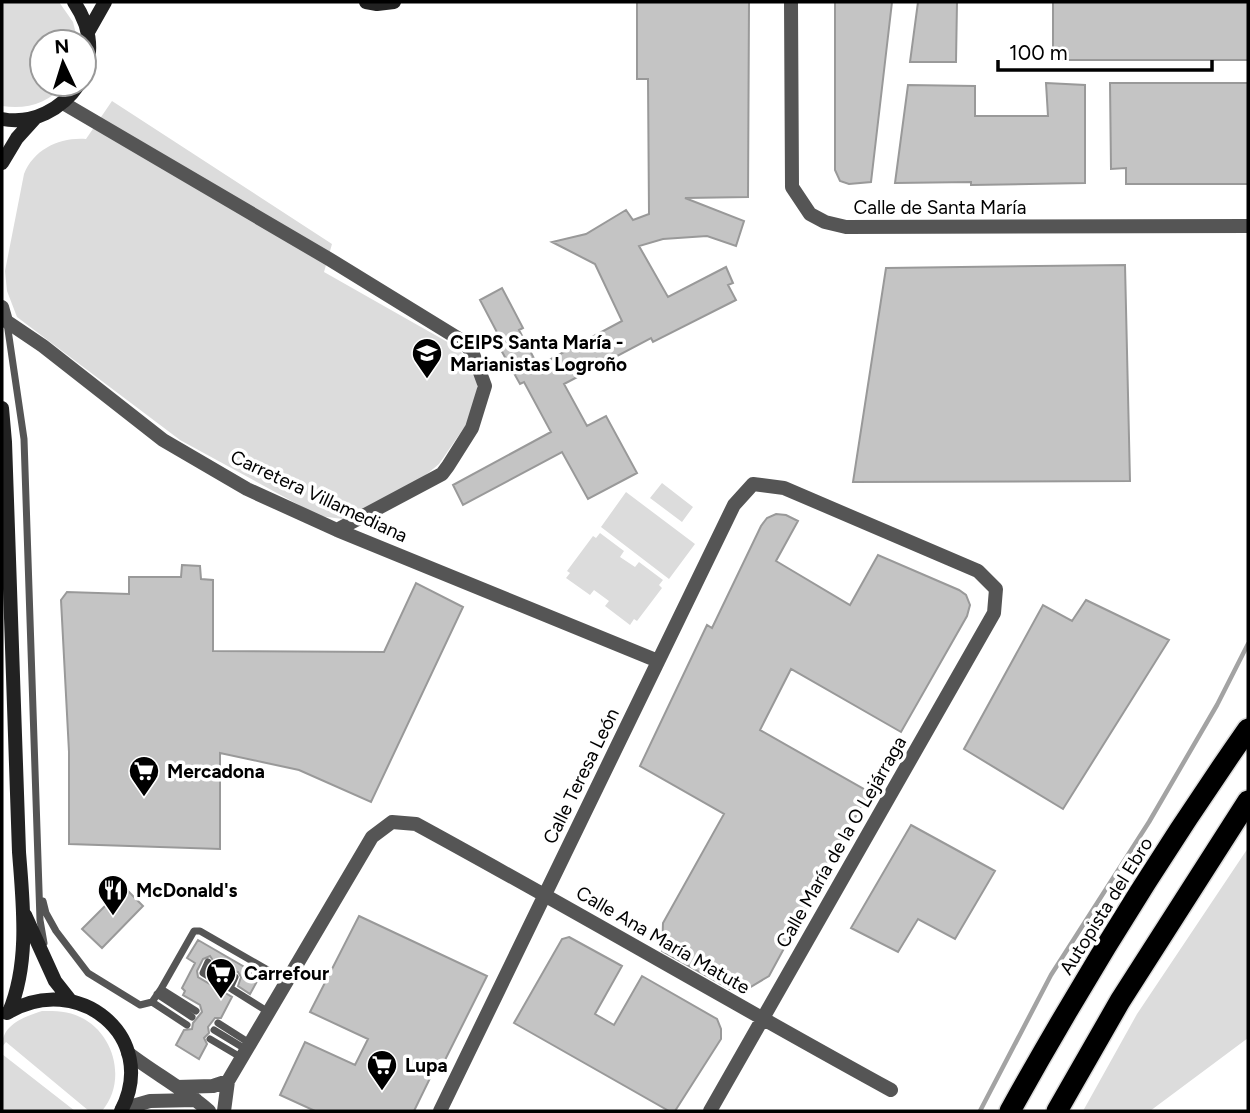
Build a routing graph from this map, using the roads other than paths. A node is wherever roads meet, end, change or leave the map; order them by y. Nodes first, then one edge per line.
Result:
1 (74, 2) edge
2 (105, 2) edge
3 (366, 2) edge
4 (394, 2) edge
5 (791, 2) edge
6 (87, 28) edge
7 (90, 28) edge
8 (67, 98) edge
9 (63, 103) junction
10 (36, 117) junction
11 (2, 119) edge
12 (2, 163) edge
13 (1248, 226) edge
14 (4, 314) edge
15 (2, 408) edge
16 (337, 530) junction
17 (996, 589) joint
18 (658, 661) junction
19 (1248, 729) edge
20 (1248, 802) edge
21 (40, 890) junction
22 (545, 894) junction
23 (23, 910) junction
24 (218, 941) junction
25 (214, 949) dead end
26 (208, 962) dead end
27 (218, 967) dead end
28 (48, 968) junction
29 (227, 972) dead end
30 (235, 977) dead end
31 (213, 979) junction
32 (288, 982) junction
33 (222, 984) junction
34 (230, 988) junction
35 (159, 992) junction
36 (70, 1000) junction
37 (152, 1002) junction
38 (270, 1013) junction
39 (194, 1014) dead end
40 (5, 1015) edge
41 (762, 1020) junction
42 (187, 1026) dead end
43 (216, 1026) dead end
44 (210, 1039) dead end
45 (247, 1051) junction
46 (128, 1053) junction
47 (228, 1081) junction
48 (177, 1087) junction
49 (891, 1090) dead end
50 (196, 1100) junction
51 (122, 1110) edge
52 (209, 1111) edge
53 (224, 1111) edge
54 (440, 1111) edge
55 (710, 1111) edge
56 (1010, 1111) edge
57 (1057, 1111) edge

1 - 6 main road
2 - 7 main road
3 - 4 main road
5 - 13 street, Calle de Santa María
8 - 9 main road
9 - 10 main road
9 - 16 street
10 - 11 main road
10 - 12 main road
14 - 16 street, Carretera Villamediana
14 - 21 lane
15 - 23 main road
16 - 18 street, Carretera Villamediana
17 - 18 street, Calle Teresa León
17 - 41 street, Calle María de la O Lejárraga
18 - 22 street, Calle Teresa León
19 - 56 highway, Autopista del Ebro
20 - 57 highway
21 - 28 lane
21 - 37 lane
22 - 32 street, Calle Ana María Matute
22 - 41 street, Calle Ana María Matute
22 - 54 street, Calle Teresa León
23 - 28 main road
23 - 40 main road
24 - 25 lane
24 - 32 lane
24 - 35 lane
26 - 31 lane
27 - 31 lane
28 - 36 main road
29 - 33 lane
30 - 34 lane
31 - 33 lane
32 - 38 street, Calle Ana María Matute
33 - 34 lane
34 - 38 lane
35 - 37 lane
35 - 39 lane
36 - 40 main road
36 - 46 main road
37 - 42 lane
38 - 45 street, Calle Ana María Matute
41 - 49 street, Calle Ana María Matute
41 - 55 street, Calle María de la O Lejárraga
43 - 45 lane
44 - 45 lane
45 - 47 street, Calle Ana María Matute
46 - 48 street
46 - 51 main road
47 - 48 street
47 - 53 street
48 - 50 street
50 - 51 street
50 - 52 street

